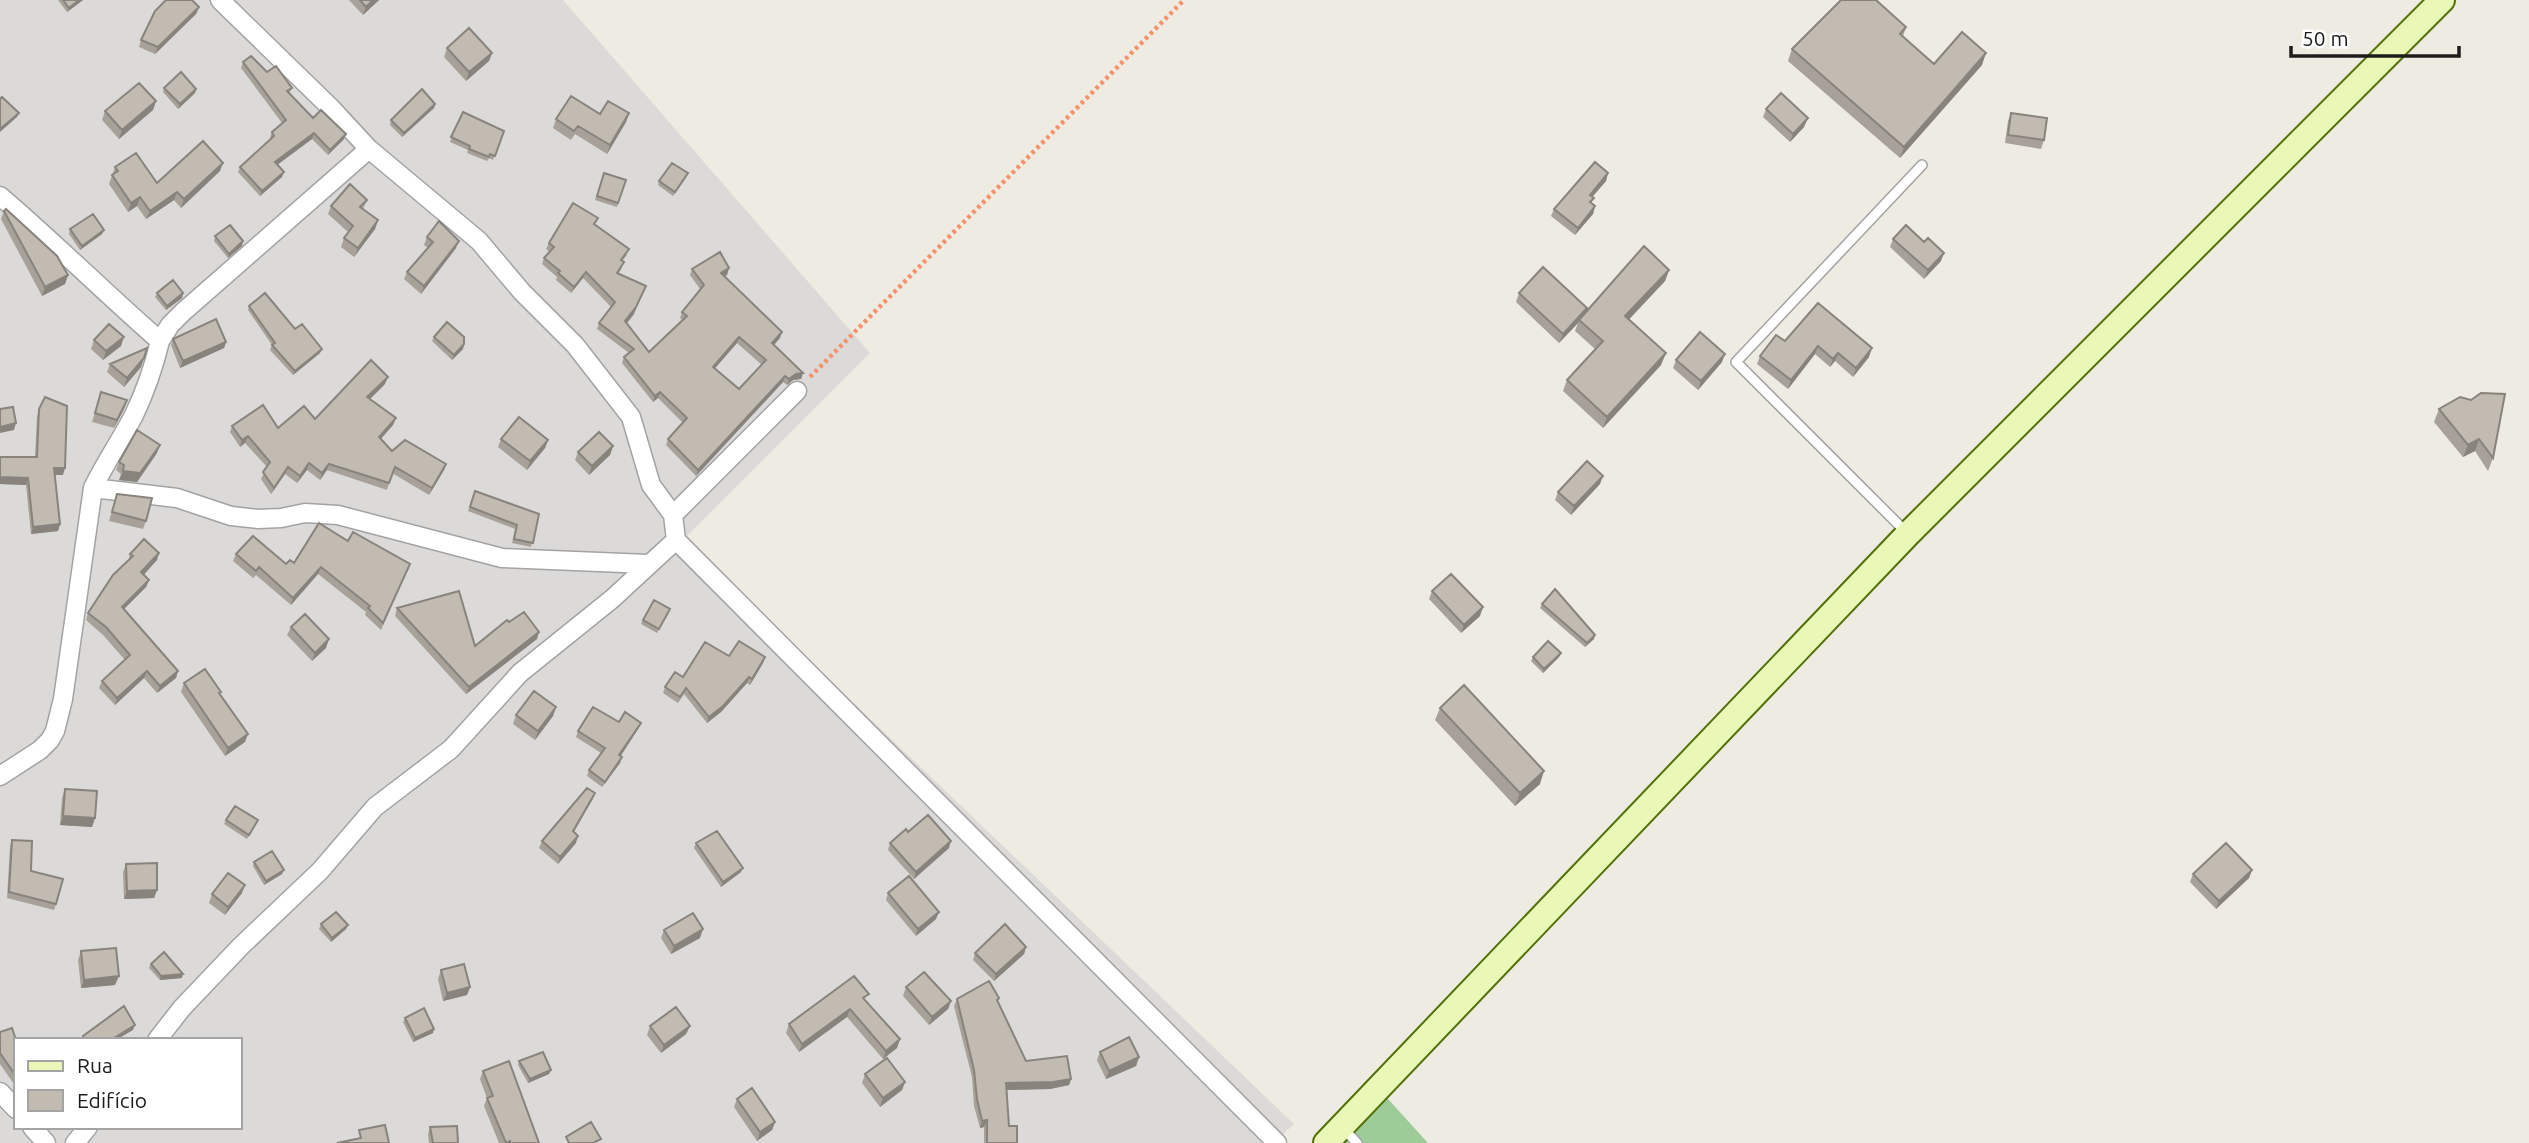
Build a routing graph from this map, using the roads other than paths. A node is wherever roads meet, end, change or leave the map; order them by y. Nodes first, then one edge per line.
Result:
1 (220, 0) edge
2 (2442, 0) edge
3 (369, 149) junction
4 (1922, 165) dead end
5 (0, 196) edge
6 (160, 341) junction
7 (797, 391) road end
8 (93, 488) junction
9 (673, 515) junction
10 (1908, 534) junction
11 (676, 540) junction
12 (648, 564) junction
13 (0, 776) edge
14 (159, 1038) edge
15 (0, 1092) edge
16 (14, 1108) edge
17 (34, 1129) edge
18 (86, 1129) edge
19 (1342, 1138) edge
20 (46, 1143) edge
21 (75, 1143) edge
22 (1277, 1143) edge

1 - 3 street
2 - 10 main road
3 - 6 street
3 - 9 street
4 - 10 lane
5 - 6 street
6 - 8 street
7 - 9 street
8 - 12 street
8 - 13 street
9 - 11 street
10 - 19 main road
11 - 12 street
11 - 22 street
12 - 14 street
15 - 16 street
17 - 20 street
18 - 21 street

